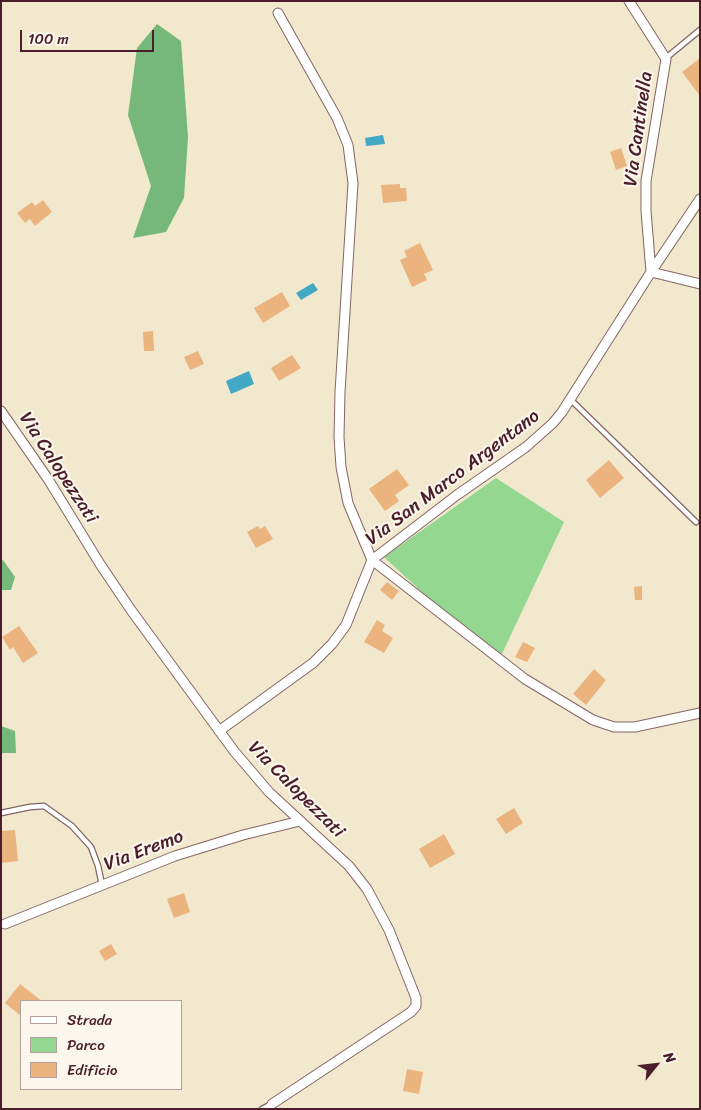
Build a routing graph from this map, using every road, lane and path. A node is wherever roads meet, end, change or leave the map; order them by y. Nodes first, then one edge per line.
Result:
1 (629, 1) edge
2 (278, 12) dead end
3 (700, 30) edge
4 (666, 59) junction
5 (700, 200) edge
6 (651, 272) junction
7 (700, 284) edge
8 (570, 399) junction
9 (1, 411) edge
10 (696, 522) dead end
11 (372, 560) junction
12 (700, 713) edge
13 (219, 732) junction
14 (1, 813) edge
15 (300, 821) junction
16 (102, 885) junction
17 (5, 921) edge
18 (272, 1104) joint
19 (262, 1109) edge

1 - 4 street, Via Cantinella
2 - 11 street
3 - 4 lane
4 - 6 street, Via Cantinella
5 - 6 street, Via San Marco Argentano
6 - 7 street
6 - 8 street, Via San Marco Argentano
8 - 10 lane
8 - 11 street, Via San Marco Argentano
9 - 13 street, Via Calopezzati
11 - 12 street
11 - 13 street, Via San Marco Argentano
13 - 15 street, Via Calopezzati
14 - 16 lane
15 - 16 street, Via Eremo
15 - 18 street, Via Calopezzati
16 - 17 street, Via Eremo
18 - 19 lane

